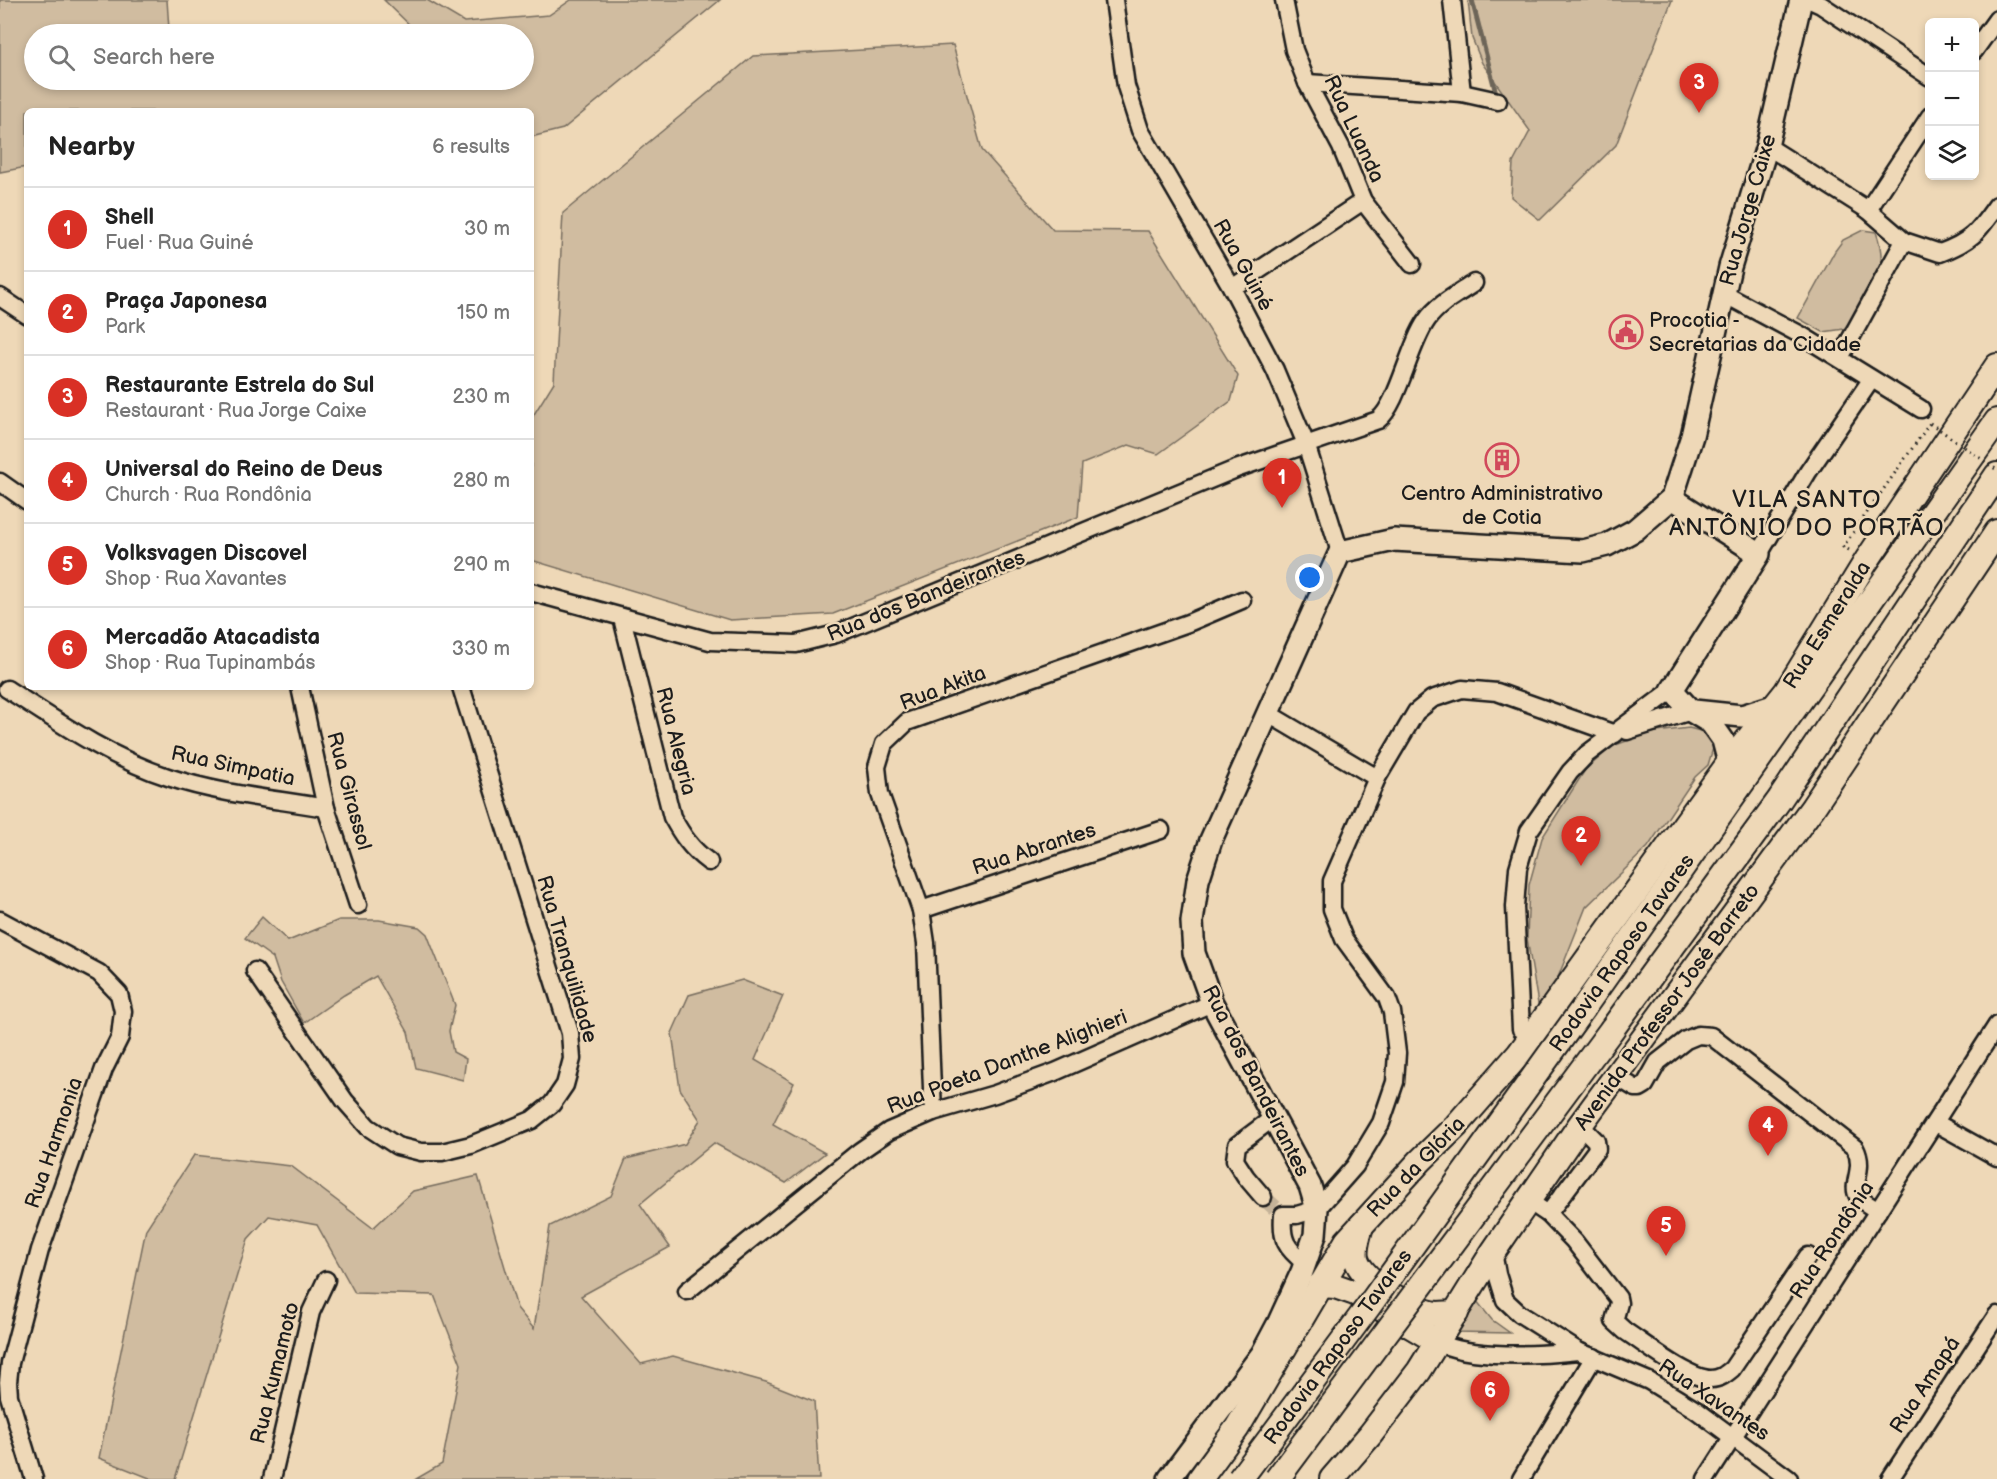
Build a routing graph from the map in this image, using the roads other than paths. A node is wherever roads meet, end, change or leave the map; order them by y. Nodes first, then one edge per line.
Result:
1 (1114, 0) edge
2 (1284, 0) edge
3 (1452, 0) edge
4 (1800, 0) edge
5 (1810, 0) edge
6 (1997, 19) edge
7 (1979, 44) edge
8 (1925, 74) edge
9 (1306, 83) junction
10 (1462, 93) junction
11 (1498, 101) dead end
12 (1925, 122) edge
13 (1767, 147) junction
14 (1363, 201) junction
15 (1997, 205) edge
16 (1868, 210) junction
17 (1904, 241) junction
18 (1412, 264) dead end
19 (1474, 283) dead end
20 (1232, 288) junction
21 (1724, 294) junction
22 (0, 297) edge
23 (24, 313) edge
24 (1840, 358) junction
25 (1997, 366) edge
26 (1871, 380) junction
27 (1921, 409) dead end
28 (1997, 421) edge
29 (1306, 444) junction
30 (1997, 475) edge
31 (0, 482) edge
32 (1672, 498) junction
33 (24, 499) edge
34 (1997, 532) edge
35 (1340, 552) junction
36 (1759, 554) junction
37 (534, 593) edge
38 (1242, 600) dead end
39 (622, 618) junction
40 (8, 689) dead end
41 (301, 690) edge
42 (462, 690) edge
43 (1672, 690) junction
44 (1776, 705) junction
45 (1691, 711) junction
46 (1267, 713) junction
47 (1615, 734) junction
48 (1729, 762) junction
49 (1377, 778) junction
50 (327, 808) junction
51 (1161, 830) dead end
52 (709, 862) dead end
53 (358, 905) dead end
54 (921, 910) junction
55 (0, 920) edge
56 (255, 971) dead end
57 (1212, 1003) junction
58 (1997, 1025) edge
59 (1521, 1029) dead end
60 (1615, 1076) junction
61 (933, 1112) junction
62 (1273, 1118) junction
63 (1936, 1123) junction
64 (1580, 1125) junction
65 (1997, 1157) edge
66 (1263, 1197) tunnel mouth
67 (1528, 1200) junction
68 (1317, 1209) junction
69 (1878, 1211) junction
70 (1548, 1214) junction
71 (1362, 1224) junction
72 (1494, 1252) junction
73 (1808, 1256) dead end
74 (1305, 1263) junction
75 (326, 1280) dead end
76 (1320, 1285) junction
77 (687, 1291) dead end
78 (1455, 1313) junction
79 (1997, 1315) edge
80 (1406, 1325) junction
81 (1438, 1342) junction
82 (1578, 1351) junction
83 (1594, 1357) junction
84 (1419, 1371) junction
85 (1732, 1437) junction
86 (34, 1479) edge
87 (272, 1479) edge
88 (1169, 1479) edge
89 (1200, 1479) edge
90 (1240, 1479) edge
91 (1277, 1479) edge
92 (1332, 1479) edge
93 (1521, 1479) edge
94 (1706, 1479) edge
95 (1789, 1479) edge
96 (1890, 1479) edge

1 - 20 street, Rua Guiné
2 - 9 street, Rua Luanda
3 - 10 street
4 - 13 main road, Rua Jorge Caixe
5 - 8 street
6 - 7 street
9 - 10 street
9 - 14 street, Rua Luanda
10 - 11 street
12 - 16 street
13 - 16 street
13 - 21 main road, Rua Jorge Caixe
14 - 18 street, Rua Luanda
14 - 20 street
15 - 17 street
16 - 17 street
17 - 24 street
19 - 29 street, Rua dos Bandeirantes
20 - 29 street, Rua Guiné
21 - 24 street
21 - 32 main road, Rua Jorge Caixe
22 - 23 street
24 - 26 street
25 - 44 highway, Rua Esmeralda
26 - 27 street
26 - 36 street
28 - 90 highway, Rodovia Raposo Tavares, bridge
29 - 35 street, Rua Guiné
29 - 39 street, Rua dos Bandeirantes
30 - 91 highway, Rodovia Raposo Tavares, bridge
31 - 33 street
32 - 35 main road
32 - 36 main road
34 - 60 highway, Avenida Professor José Barreto
35 - 46 main road, Rua dos Bandeirantes
36 - 43 main road
37 - 39 street, Rua dos Bandeirantes
38 - 54 street, Rua Akita
39 - 52 street, Rua Alegria
40 - 50 street, Rua Simpatia
41 - 50 street, Rua Girassol
42 - 56 street, Rua Tranquilidade
43 - 45 main road
43 - 47 street
44 - 45 main road
44 - 48 highway
45 - 47 street
45 - 48 main road
46 - 49 street
46 - 57 main road, Rua dos Bandeirantes
47 - 49 street
47 - 59 street
48 - 71 highway, Rua da Glória
49 - 68 street
50 - 53 street, Rua Girassol
51 - 54 street, Rua Abrantes
54 - 61 street, Rua Akita
55 - 86 street, Rua Harmonia
57 - 61 street, Rua Poeta Danthe Alighieri
57 - 62 main road, Rua dos Bandeirantes
58 - 63 street, Rua Rondônia
60 - 64 highway, Avenida Professor José Barreto
60 - 69 street
61 - 77 street, Rua Poeta Danthe Alighieri
62 - 66 street
62 - 68 main road, Rua dos Bandeirantes
63 - 65 street
63 - 69 street, Rua Rondônia
64 - 67 highway, Avenida Professor José Barreto
64 - 70 street
67 - 70 street
67 - 72 highway, Avenida Professor José Barreto
68 - 74 main road
68 - 74 street
69 - 85 street, Rua Rondônia
70 - 73 street
71 - 76 highway, Rua da Glória
71 - 78 highway
72 - 78 highway, Avenida Professor José Barreto
72 - 82 street, Rua Xavantes
74 - 88 main road
75 - 87 street, Rua Kumamoto
76 - 80 highway
76 - 89 highway, Rua da Glória
78 - 81 highway, Avenida Professor José Barreto
79 - 96 street, Rua Amapá
80 - 81 highway
80 - 84 highway
81 - 82 street, Rua Xavantes
81 - 84 highway, Avenida Professor José Barreto
82 - 83 street, Rua Xavantes
83 - 85 street, Rua Xavantes
83 - 93 street
84 - 92 highway, Avenida Professor José Barreto
85 - 94 street, Rua Rondônia
85 - 95 street, Rua Xavantes

